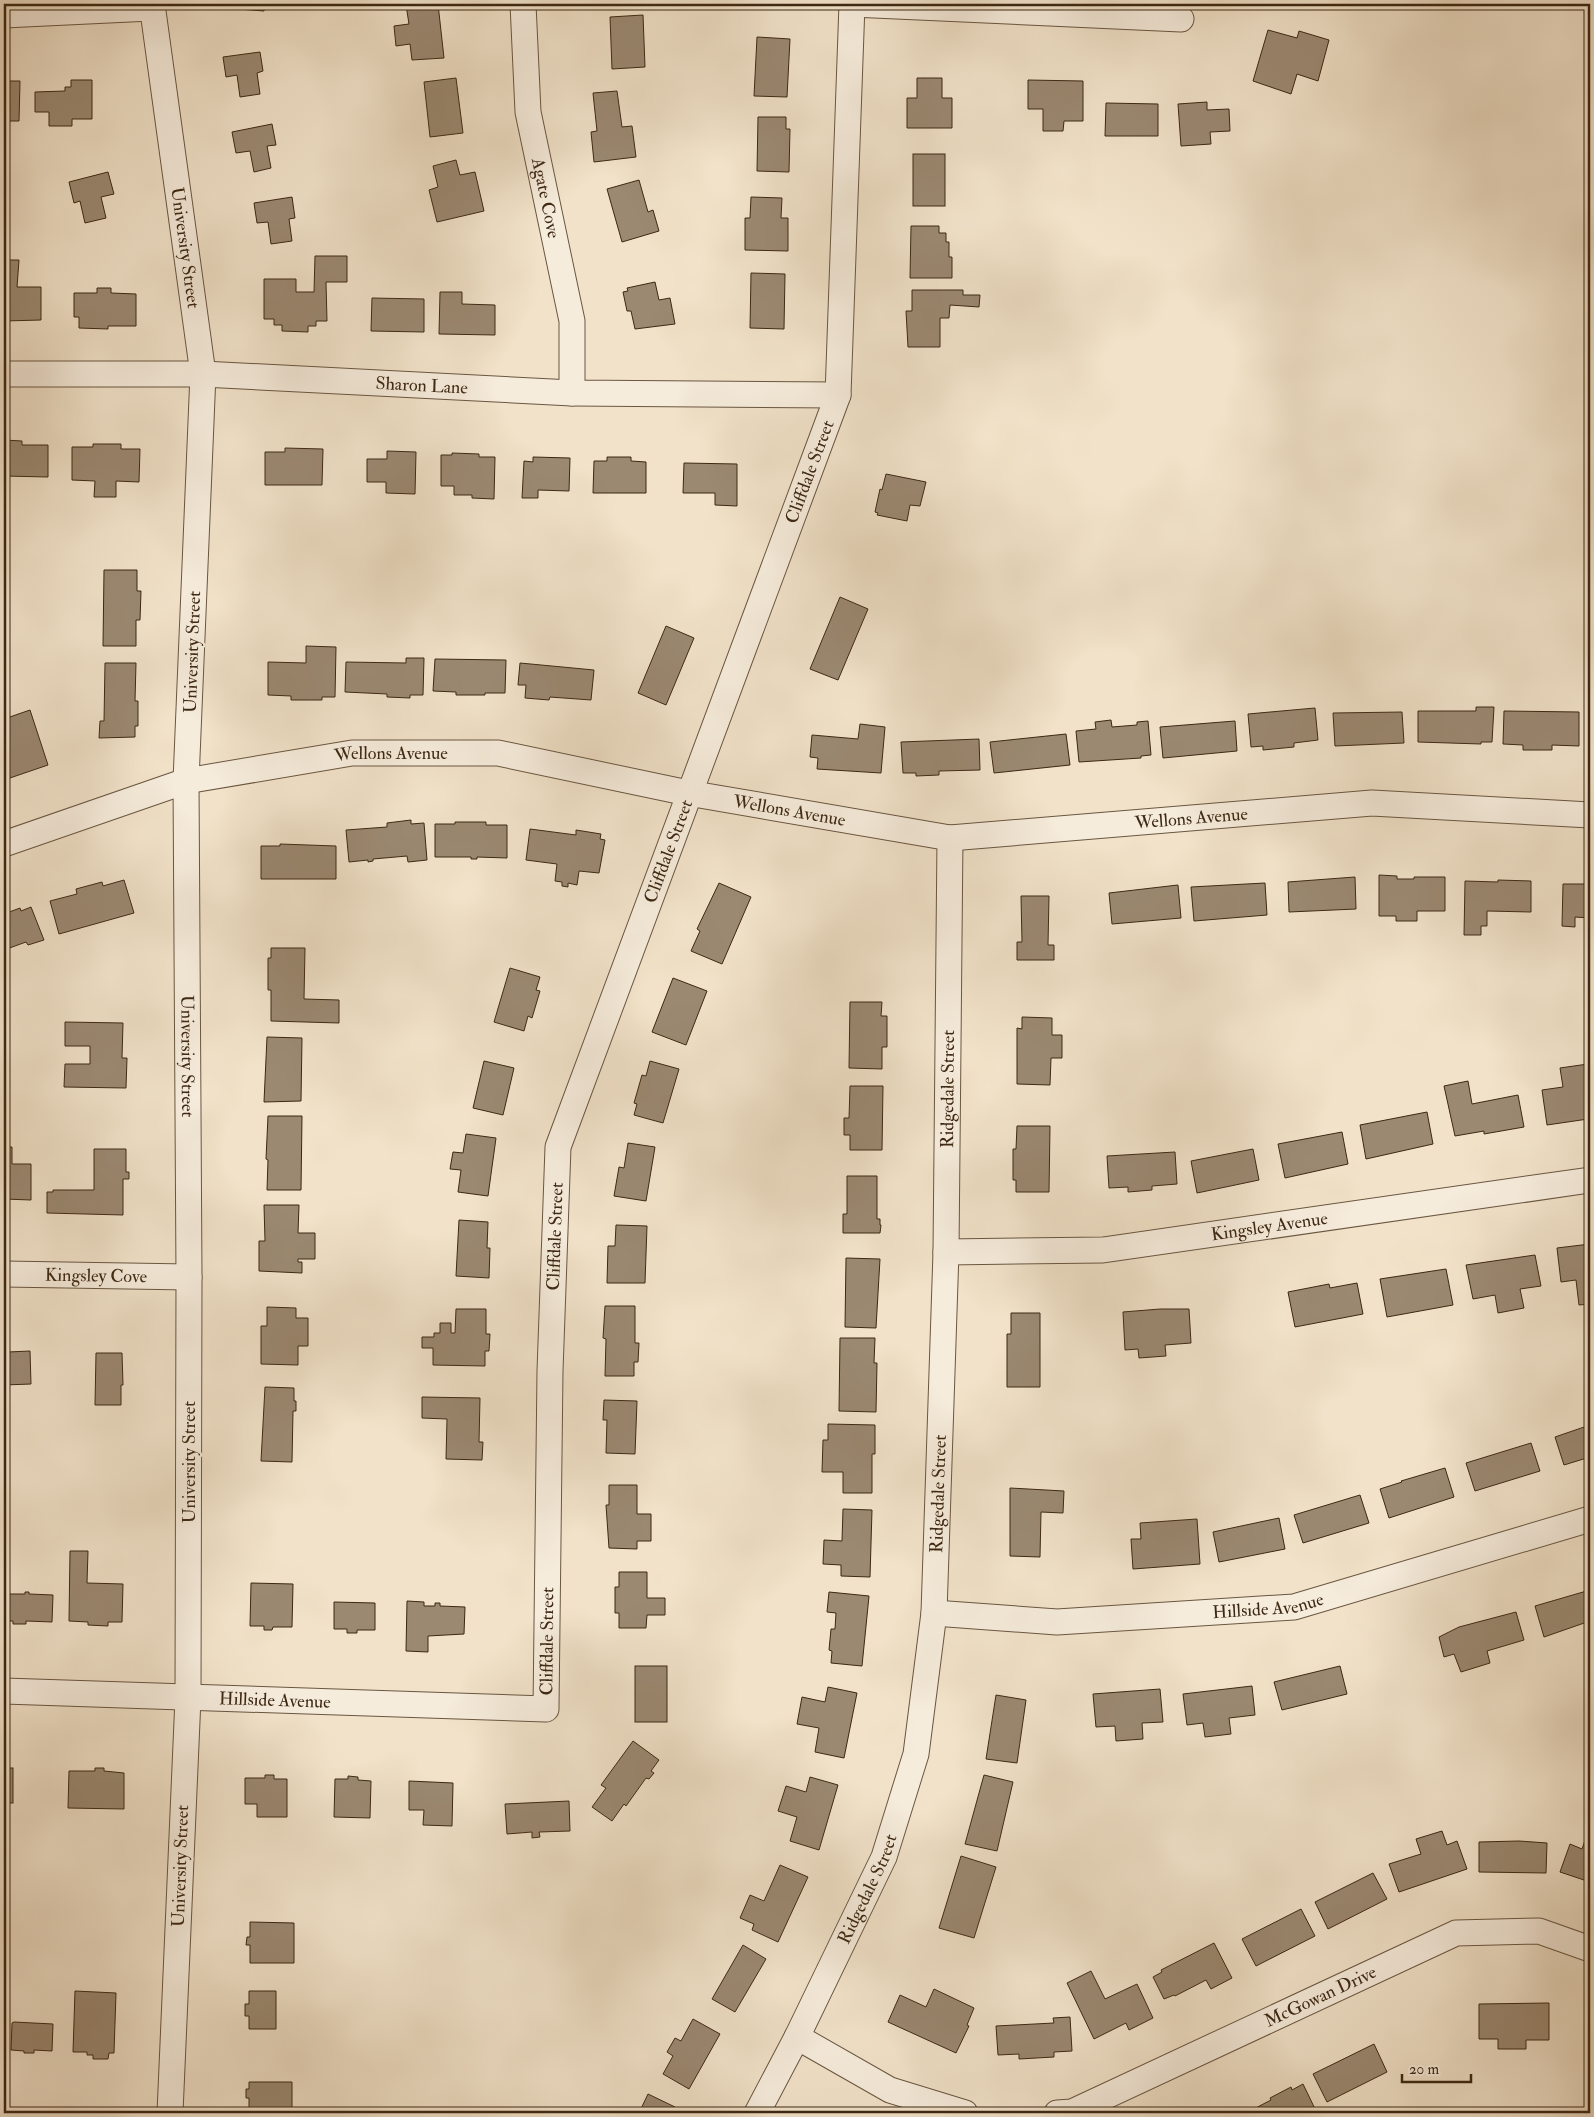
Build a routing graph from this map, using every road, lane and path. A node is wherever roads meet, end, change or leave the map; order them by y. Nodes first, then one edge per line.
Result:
1 (523, 4) edge
2 (852, 4) edge
3 (152, 6) edge
4 (4, 15) edge
5 (1181, 19) dead end
6 (4, 374) edge
7 (204, 374) junction
8 (572, 393) junction
9 (838, 395) junction
10 (186, 781) junction
11 (688, 793) junction
12 (1590, 816) edge
13 (950, 838) junction
14 (4, 844) edge
15 (1590, 1180) edge
16 (946, 1252) junction
17 (4, 1274) edge
18 (189, 1277) junction
19 (1590, 1519) edge
20 (934, 1613) junction
21 (4, 1691) edge
22 (188, 1698) junction
23 (546, 1709) joint
24 (1590, 1949) edge
25 (797, 2037) junction
26 (170, 2113) edge
27 (758, 2113) edge
28 (965, 2113) edge
29 (1057, 2113) edge

1 - 8 street, Agate Cove
2 - 5 street
2 - 9 street, Cliffdale Street
3 - 4 street
3 - 7 street, University Street
6 - 7 street, Sharon Lane
7 - 8 street, Sharon Lane
7 - 10 street, University Street
8 - 9 street, Sharon Lane
9 - 11 street, Cliffdale Street
10 - 11 street, Wellons Avenue
10 - 14 street, Wellons Avenue
10 - 18 street, University Street
11 - 13 street, Wellons Avenue
11 - 23 street, Cliffdale Street
12 - 13 street, Wellons Avenue
13 - 16 street, Ridgedale Street
15 - 16 street, Kingsley Avenue
16 - 20 street, Ridgedale Street
17 - 18 street, Kingsley Cove
18 - 22 street, University Street
19 - 20 street, Hillside Avenue
20 - 25 street, Ridgedale Street
21 - 22 street, Hillside Avenue
22 - 23 street, Hillside Avenue
22 - 26 street, University Street
24 - 29 street, McGowan Drive
25 - 27 street, Ridgedale Street
25 - 28 street

